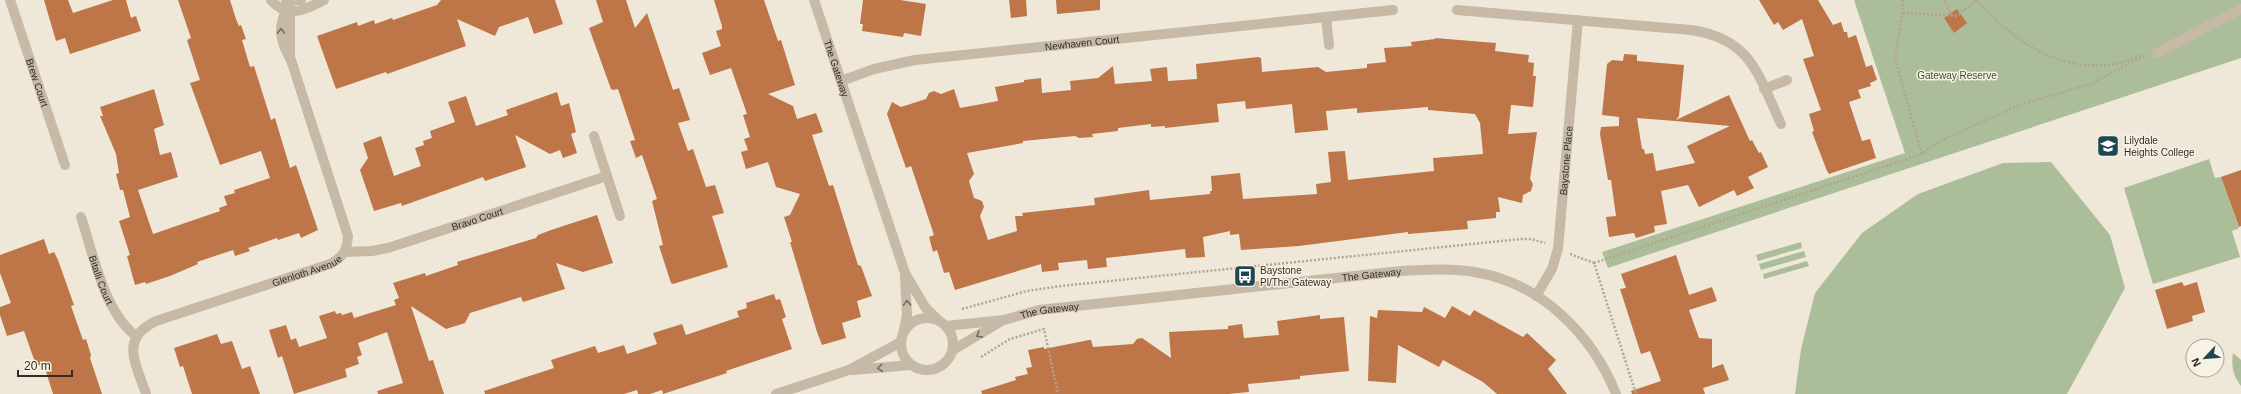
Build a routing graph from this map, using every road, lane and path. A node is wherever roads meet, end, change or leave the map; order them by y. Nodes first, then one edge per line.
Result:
1 (10, 0) edge
2 (271, 0) edge
3 (301, 0) edge
4 (324, 0) edge
5 (814, 0) edge
6 (1903, 0) edge
7 (1944, 0) edge
8 (1977, 0) edge
9 (288, 6) edge
10 (2241, 9) edge
11 (1393, 10) dead end
12 (1457, 10) dead end
13 (1903, 14) junction
14 (1952, 16) junction
15 (1326, 17) junction
16 (1578, 20) junction
17 (1329, 45) dead end
18 (2157, 52) dead end
19 (1787, 80) dead end
20 (841, 81) junction
21 (1764, 89) junction
22 (1781, 124) dead end
23 (594, 136) dead end
24 (1922, 154) junction
25 (64, 165) dead end
26 (607, 176) junction
27 (620, 216) dead end
28 (81, 217) dead end
29 (345, 252) junction
30 (1594, 263) dead end
31 (905, 273) junction
32 (1536, 296) junction
33 (1004, 320) junction
34 (942, 323) junction
35 (136, 336) junction
36 (902, 337) junction
37 (953, 350) junction
38 (981, 357) dead end
39 (911, 365) junction
40 (849, 370) junction
41 (146, 394) edge
42 (776, 394) edge
43 (1058, 394) edge
44 (1616, 394) edge

1 - 25 street, Brew Court
2 - 9 street
3 - 9 street
4 - 9 street
5 - 20 street, The Gateway
6 - 13 path
7 - 14 path
8 - 14 path
8 - 24 path
9 - 29 street, Glenloth Avenue
10 - 18 street
11 - 15 street, Newhaven Court
12 - 16 street
13 - 14 path
13 - 24 path
15 - 17 street
15 - 20 street, Newhaven Court
16 - 21 street
16 - 32 street, Baystone Place
19 - 21 street
20 - 31 street, The Gateway
21 - 22 street
23 - 26 street
24 - 30 path
26 - 27 street
26 - 29 street, Bravo Court
28 - 35 street, Bitalli Court
29 - 35 street, Glenloth Avenue
31 - 34 street, The Gateway
36 -> 31 street, The Gateway
32 - 33 street, The Gateway
32 - 44 street, The Gateway
33 - 34 street, The Gateway
33 -> 37 street, The Gateway
34 - 36 street
34 - 37 street
35 - 41 street
36 - 39 street
36 - 40 street
37 - 39 street
38 - 43 path
39 -> 40 street
40 - 42 street

